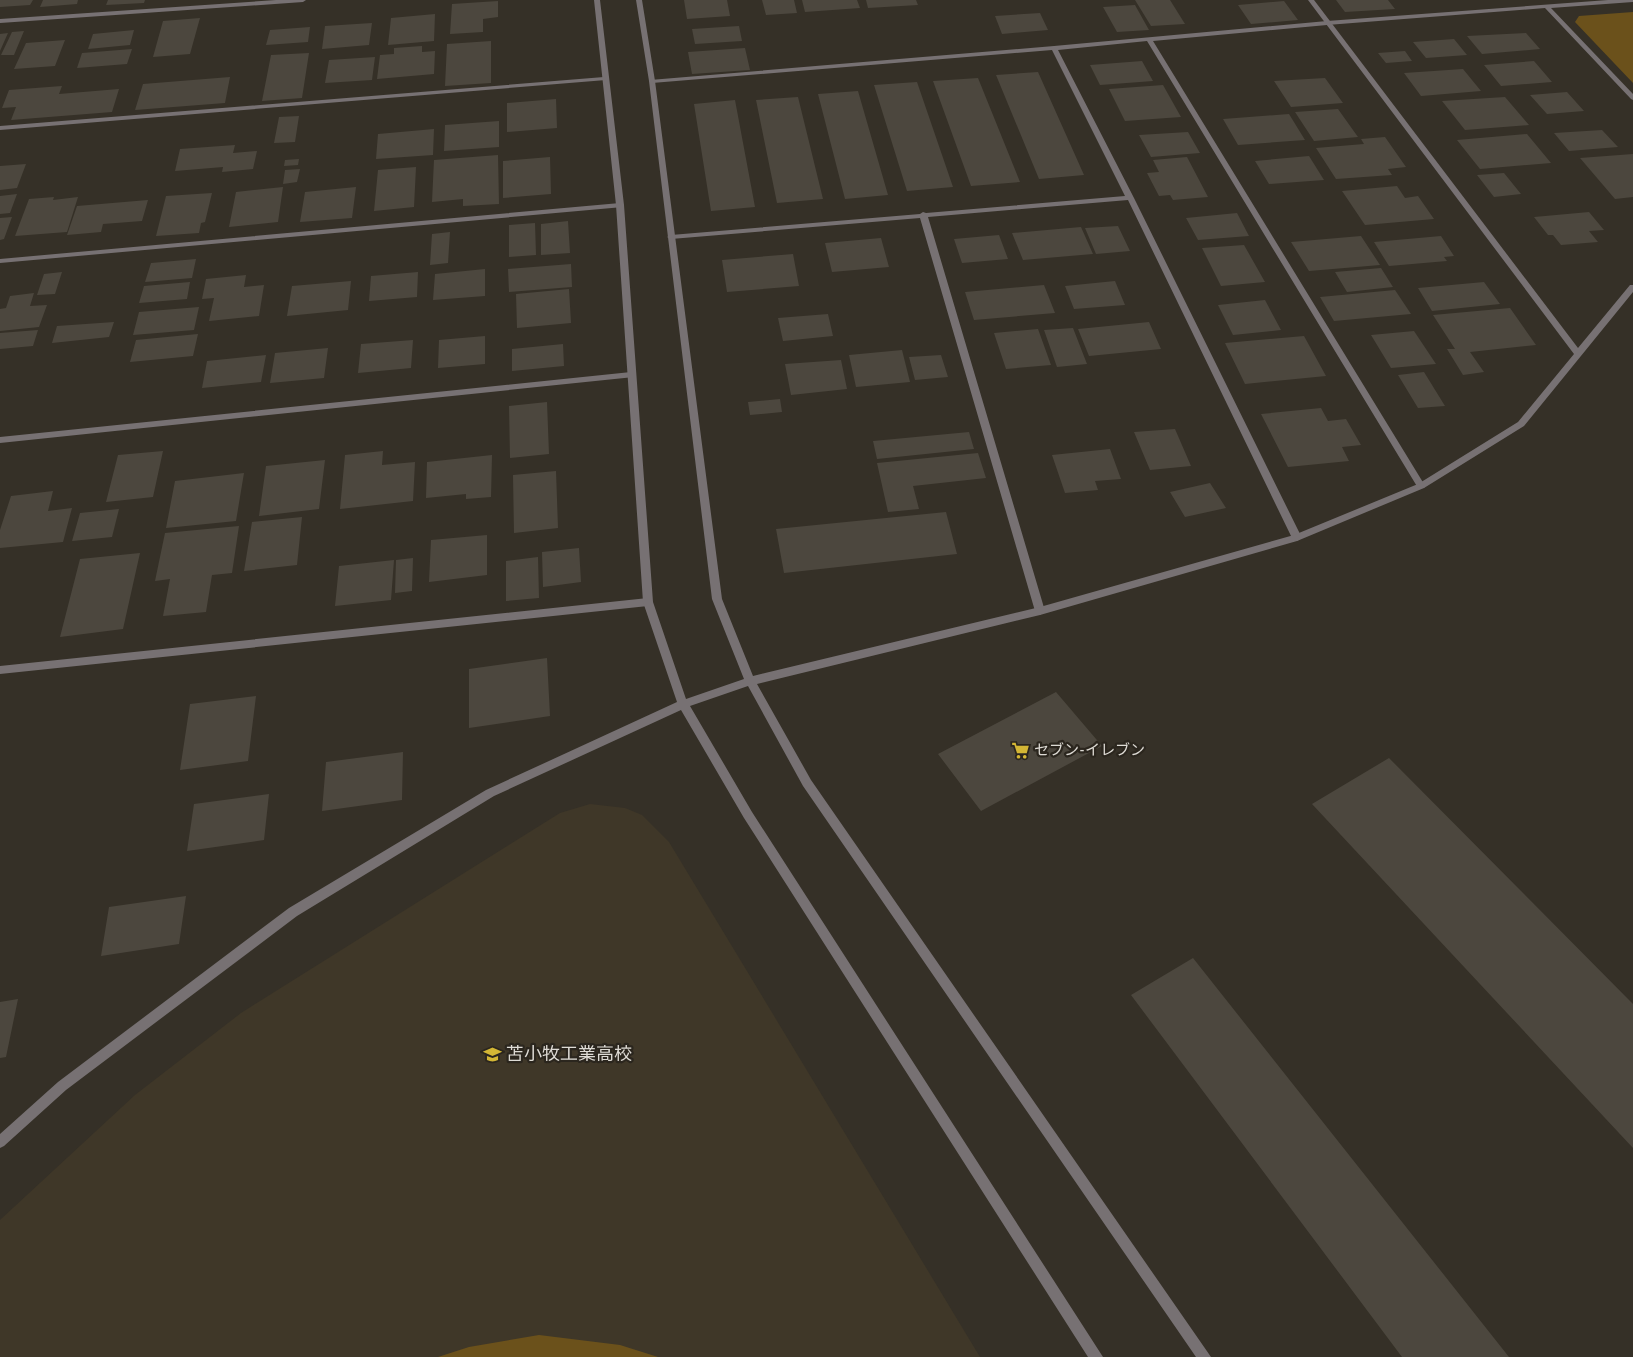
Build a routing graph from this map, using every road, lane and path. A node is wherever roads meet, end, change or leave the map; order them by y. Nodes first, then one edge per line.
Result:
1 (303, 0) edge
2 (597, 0) edge
3 (639, 0) edge
4 (1311, 0) edge
5 (1633, 0) edge
6 (1546, 6) junction
7 (0, 21) edge
8 (1327, 23) junction
9 (1149, 39) junction
10 (1054, 48) junction
11 (604, 79) junction
12 (652, 81) junction
13 (1633, 98) edge
14 (0, 128) edge
15 (1130, 198) junction
16 (620, 205) junction
17 (923, 214) junction
18 (671, 237) junction
19 (0, 261) edge
20 (1633, 287) edge
21 (1579, 355) junction
22 (631, 375) junction
23 (0, 440) edge
24 (1421, 486) junction
25 (1297, 538) junction
26 (648, 602) junction
27 (1040, 610) junction
28 (0, 670) edge
29 (750, 682) junction
30 (683, 704) junction
31 (0, 1142) edge
32 (1096, 1357) edge
33 (1204, 1357) edge

1 - 7 street
2 - 11 street
3 - 12 street
4 - 8 street
5 - 6 street
6 - 8 street
6 - 13 street
8 - 9 street
8 - 21 street
9 - 10 street
9 - 24 street
10 - 12 street
10 - 15 street
11 - 14 street
11 - 16 street
12 - 18 street
15 - 17 street
15 - 25 street
16 - 19 street
16 - 22 street
17 - 18 street
17 - 27 street
18 - 29 street
20 - 21 street
21 - 24 street
22 - 23 street
22 - 26 street
24 - 25 street
25 - 27 street
26 - 28 street
26 - 30 street
27 - 29 street
29 - 30 street
29 - 33 street
30 - 31 street
30 - 32 street

